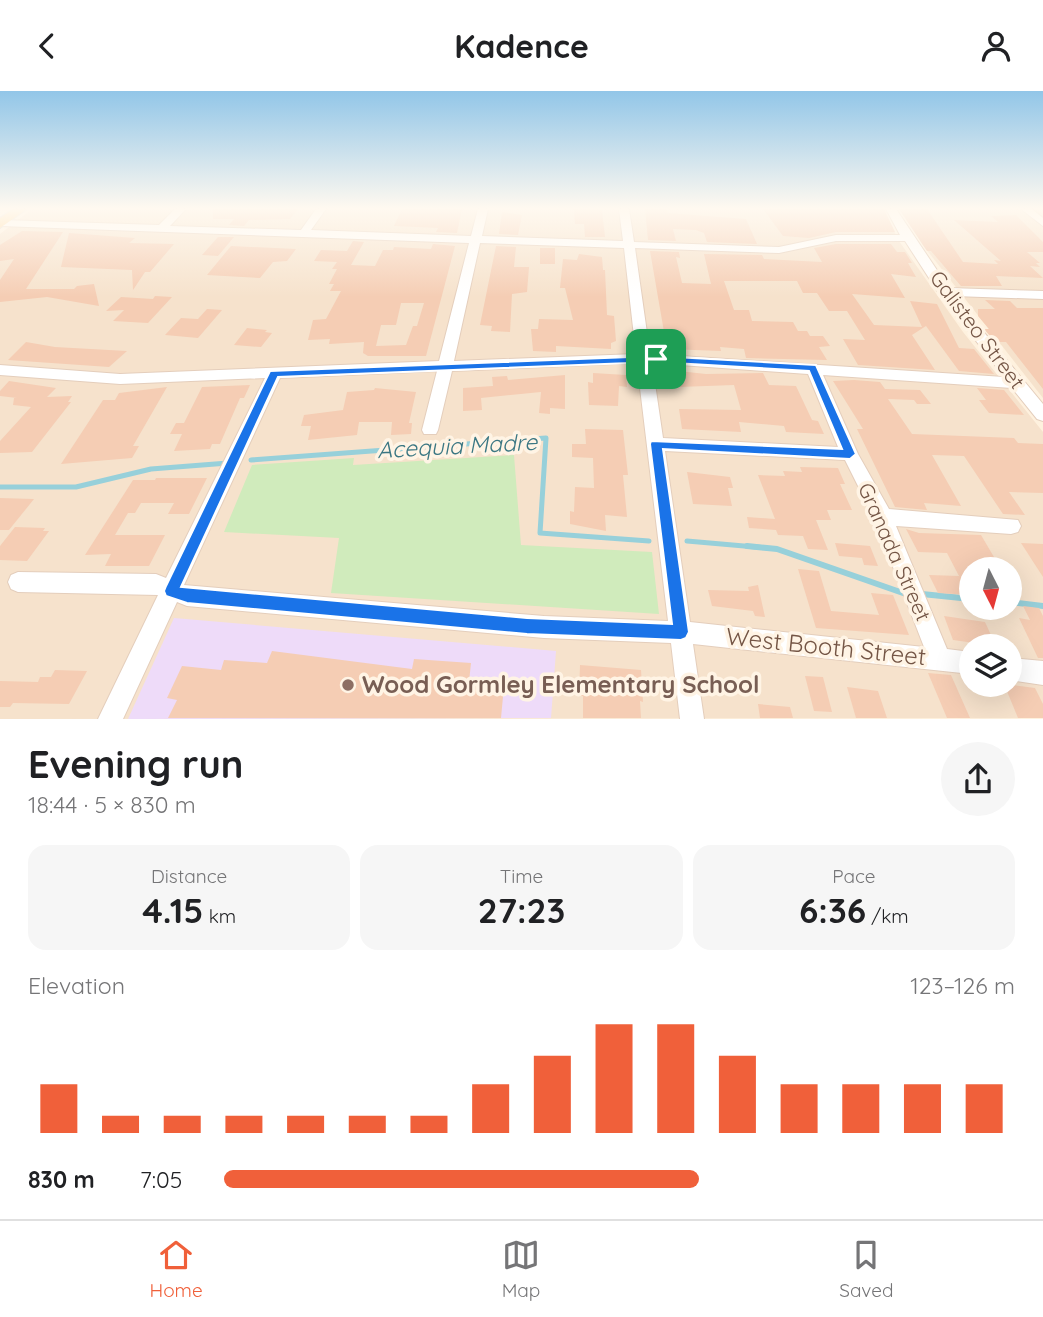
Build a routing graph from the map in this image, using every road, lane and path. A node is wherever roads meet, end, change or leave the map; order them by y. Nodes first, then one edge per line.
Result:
1 (455, 238) edge
2 (628, 238) edge
3 (835, 238) edge
4 (908, 238) edge
5 (475, 239) junction
6 (629, 244) junction
7 (946, 292) junction
8 (1043, 295) edge
9 (644, 358) junction
10 (445, 367) junction
11 (813, 368) junction
12 (0, 370) edge
13 (274, 374) junction
14 (1017, 383) junction
15 (1042, 413) edge
16 (430, 430) dead end
17 (656, 444) junction
18 (850, 454) junction
19 (883, 517) junction
20 (1011, 526) dead end
21 (18, 582) dead end
22 (171, 591) junction
23 (681, 632) junction
24 (940, 659) junction
25 (959, 661) edge
26 (1022, 670) edge
27 (1043, 673) edge
28 (110, 719) edge
29 (692, 719) edge

1 - 5 street
2 - 6 street
3 - 6 street
4 - 7 street, Galisteo Street
5 - 6 street
5 - 10 street
6 - 9 street
7 - 8 street
7 - 14 street, Galisteo Street
9 - 10 street
9 - 11 street
9 - 17 street
10 - 13 street
10 - 16 street
11 - 14 street
11 - 18 street, Granada Street
12 - 13 street
13 - 22 street
14 - 15 street, Galisteo Street
17 - 18 street
17 - 23 street
18 - 19 street, Granada Street
19 - 20 street
19 - 24 street, Granada Street
21 - 22 street, West Booth Street
22 - 23 street, West Booth Street
22 - 28 street
23 - 24 street, West Booth Street
23 - 29 street
24 - 25 street, West Booth Street
26 - 27 street

